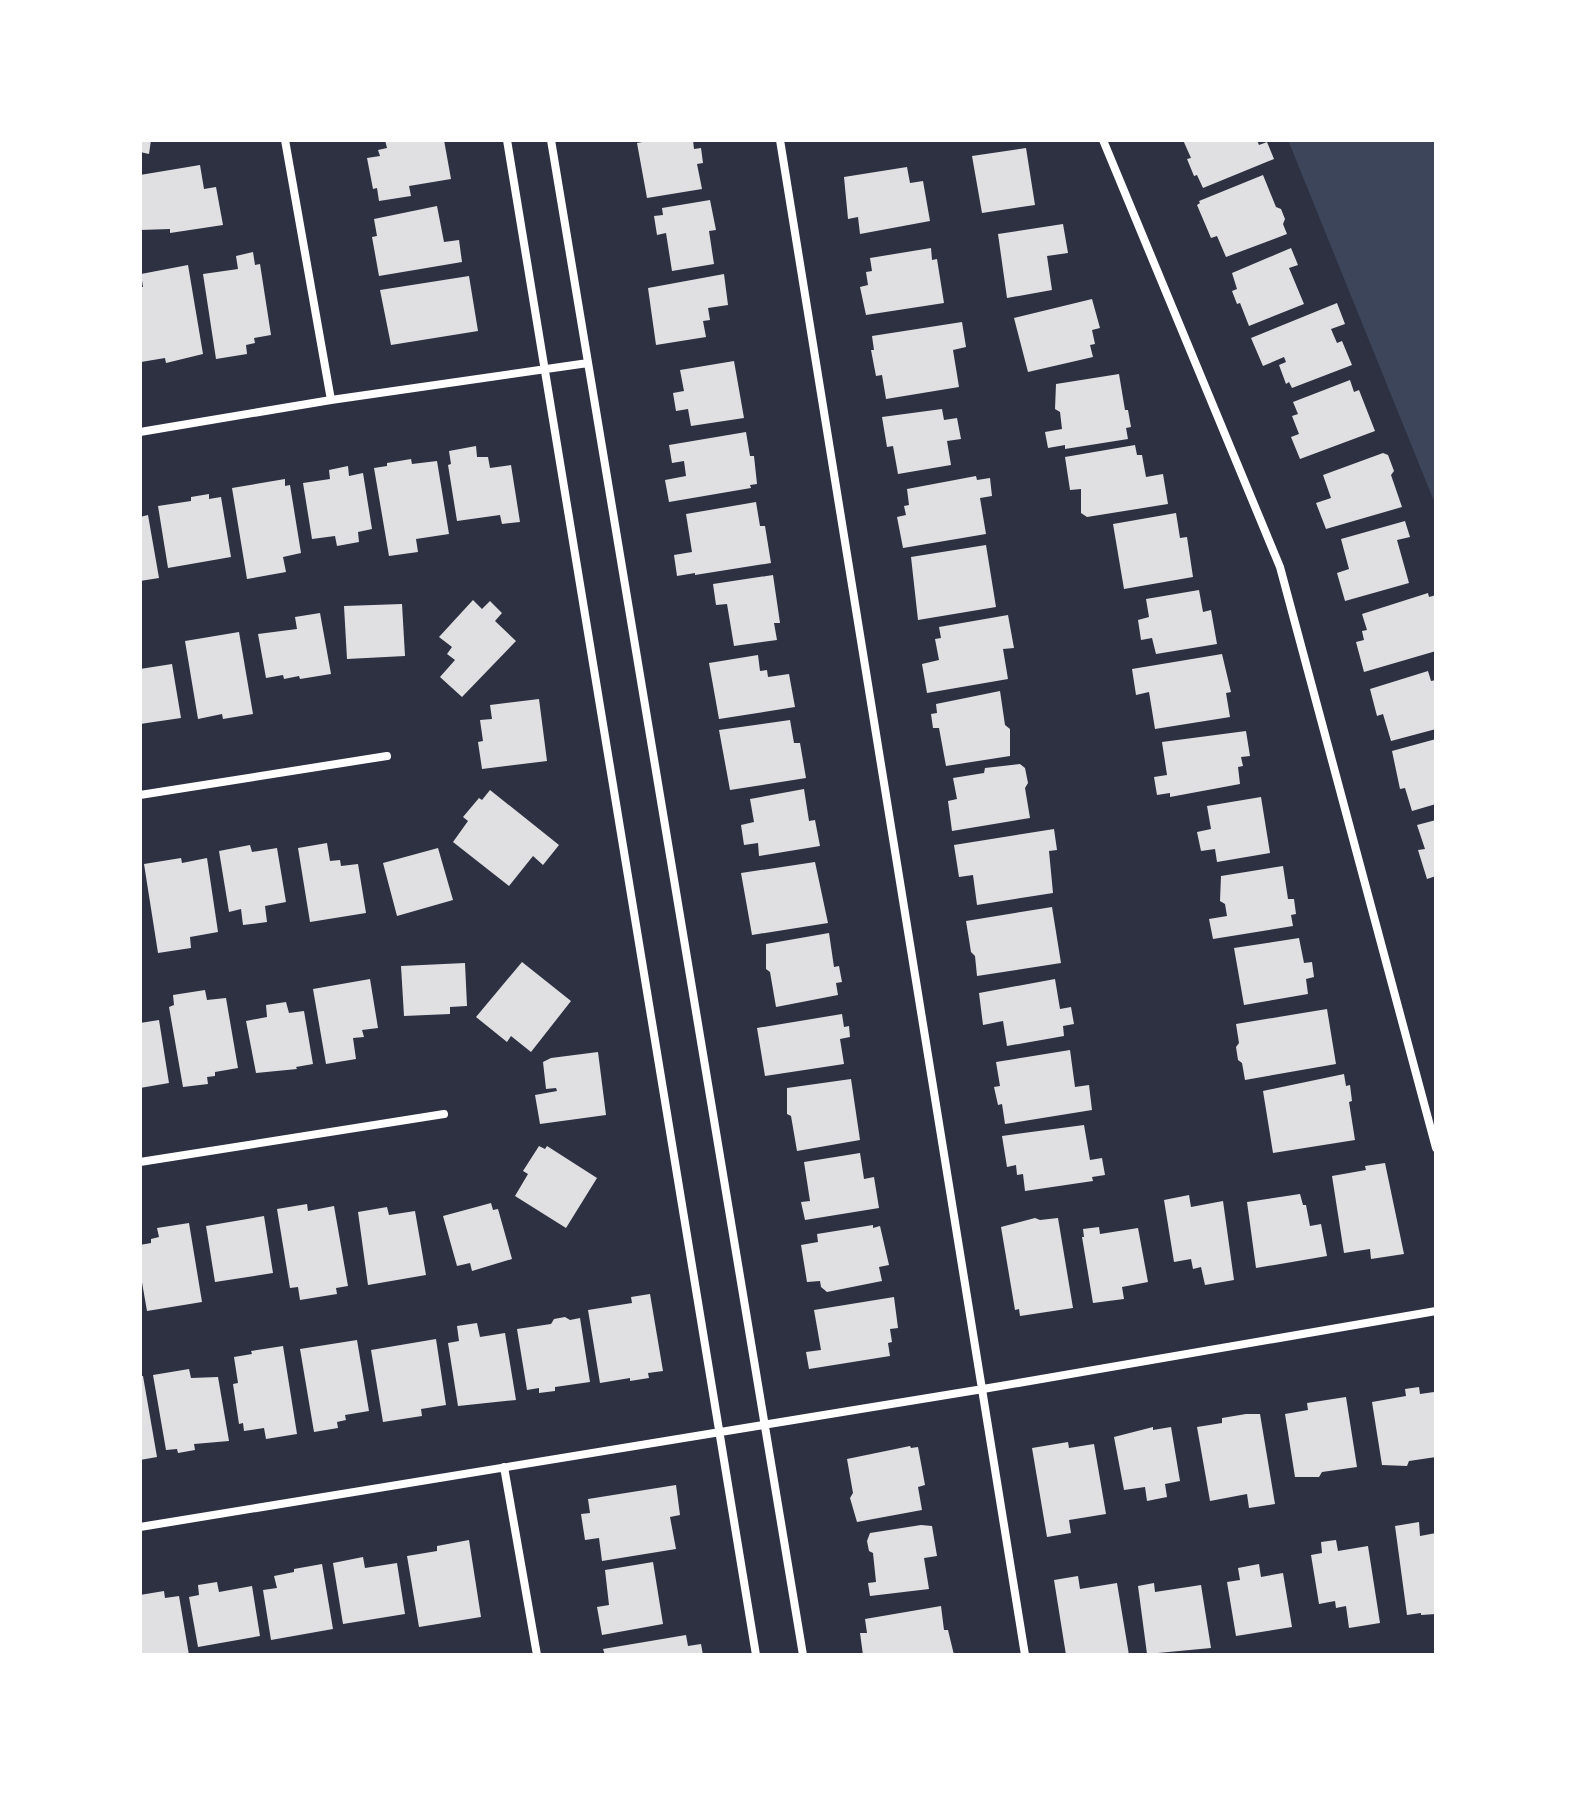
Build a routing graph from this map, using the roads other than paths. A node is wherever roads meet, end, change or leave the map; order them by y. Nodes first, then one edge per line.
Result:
1 (285, 140) edge
2 (507, 140) edge
3 (551, 140) edge
4 (780, 140) edge
5 (1103, 140) edge
6 (588, 363) junction
7 (545, 369) junction
8 (331, 400) junction
9 (140, 432) edge
10 (387, 756) dead end
11 (140, 795) edge
12 (444, 1114) dead end
13 (1436, 1148) edge
14 (140, 1162) edge
15 (1436, 1311) edge
16 (983, 1389) junction
17 (765, 1425) junction
18 (720, 1433) junction
19 (504, 1467) junction
20 (140, 1527) edge
21 (537, 1655) edge
22 (756, 1655) edge
23 (803, 1655) edge
24 (1025, 1655) edge

1 - 8 street
2 - 7 street
3 - 6 street
4 - 16 street
5 - 13 street
6 - 7 street
6 - 17 street
7 - 8 street
7 - 18 street
8 - 9 street
10 - 11 street
12 - 14 street
15 - 16 street
16 - 17 street
16 - 24 street
17 - 18 street
17 - 23 street
18 - 19 street
18 - 22 street
19 - 20 street
19 - 21 street

